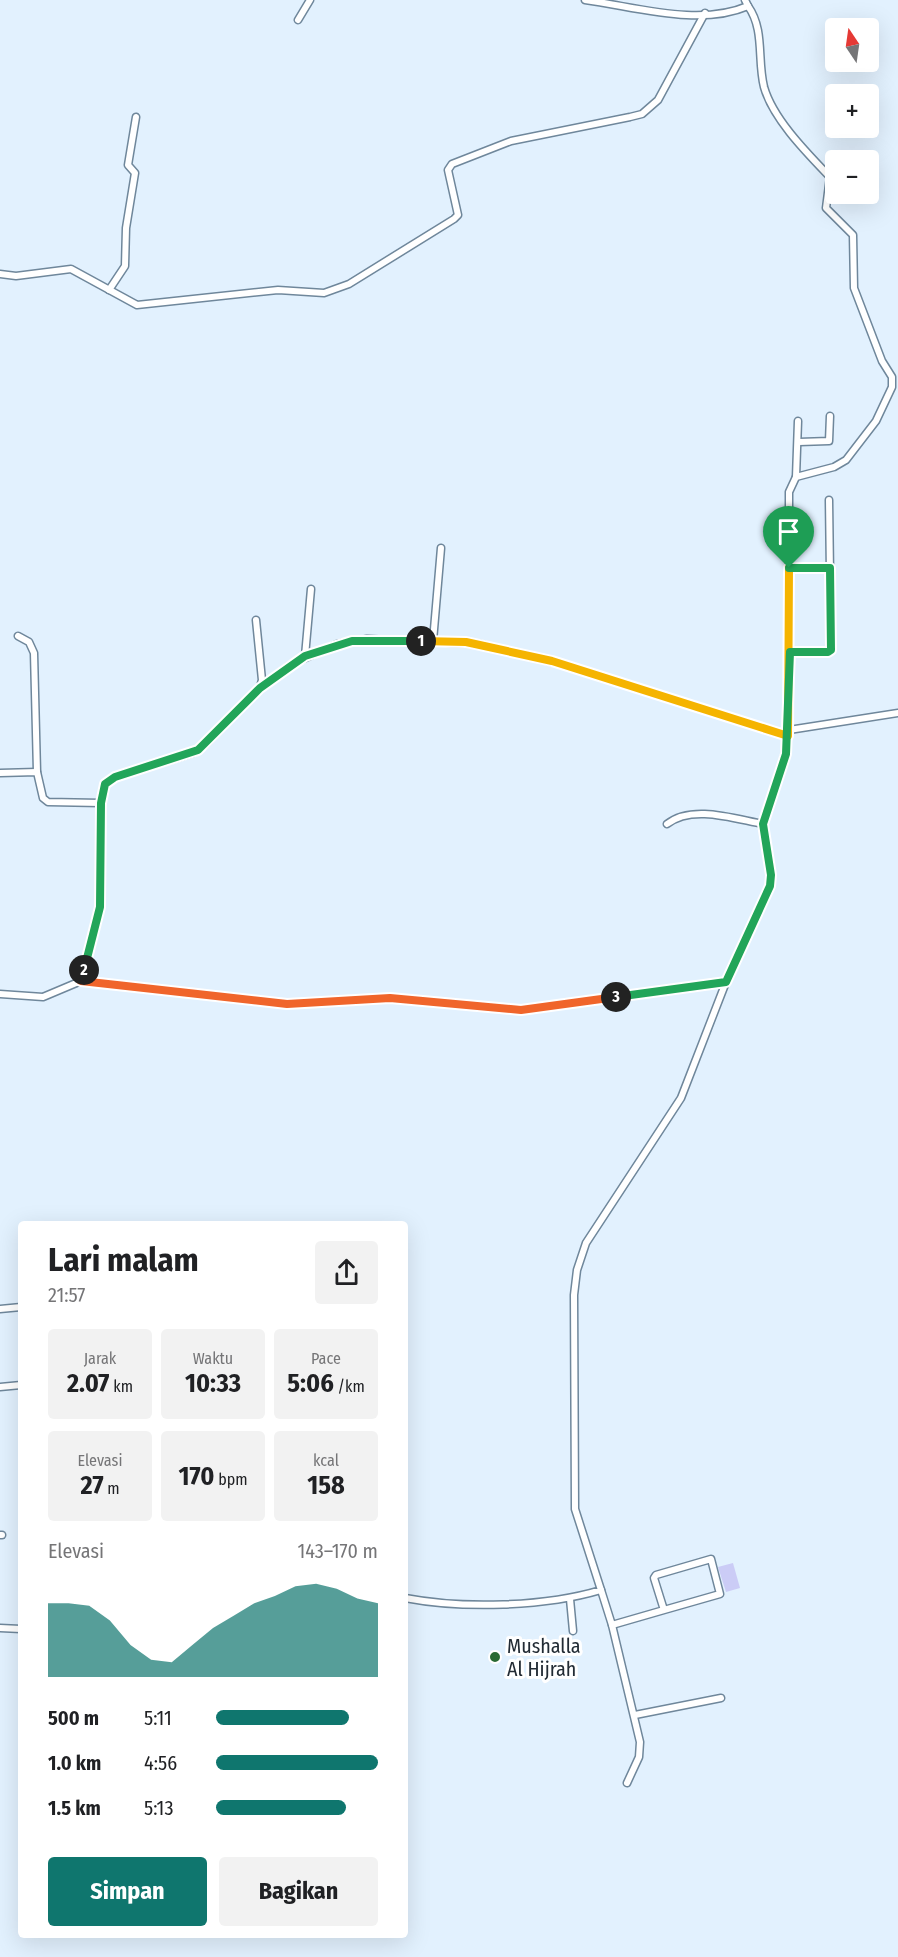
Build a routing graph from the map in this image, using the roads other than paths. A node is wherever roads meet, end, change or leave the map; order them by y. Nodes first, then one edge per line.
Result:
1 (310, 0) edge
2 (585, 0) edge
3 (747, 3) edge
4 (705, 13) junction
5 (298, 21) dead end
6 (136, 117) dead end
7 (0, 274) edge
8 (109, 290) junction
9 (830, 416) dead end
10 (798, 421) dead end
11 (799, 442) junction
12 (796, 477) junction
13 (829, 500) dead end
14 (441, 548) dead end
15 (789, 568) junction
16 (830, 568) junction
17 (311, 589) dead end
18 (256, 620) dead end
19 (18, 636) dead end
20 (433, 641) junction
21 (790, 652) junction
22 (305, 656) junction
23 (260, 688) junction
24 (898, 713) edge
25 (788, 733) junction
26 (37, 772) junction
27 (0, 773) edge
28 (101, 803) junction
29 (667, 824) dead end
30 (763, 824) junction
31 (81, 981) junction
32 (726, 982) junction
33 (0, 994) edge
34 (18, 1307) edge
35 (0, 1309) edge
36 (18, 1385) edge
37 (0, 1387) edge
38 (601, 1590) junction
39 (408, 1599) edge
40 (570, 1599) junction
41 (664, 1610) junction
42 (612, 1625) junction
43 (0, 1628) edge
44 (18, 1629) edge
45 (573, 1631) dead end
46 (721, 1698) dead end
47 (635, 1715) junction
48 (627, 1783) dead end

1 - 5 street
2 - 4 street
3 - 4 street
3 - 12 street
4 - 8 street
6 - 8 street
7 - 8 street
9 - 11 street
10 - 11 street
11 - 12 street
12 - 15 street
13 - 16 street
14 - 20 street
15 - 16 street
15 - 21 street
16 - 21 street
17 - 22 street
18 - 23 street
19 - 26 street
20 - 22 street
20 - 25 street
21 - 25 street
22 - 23 street
23 - 28 street
24 - 25 street
25 - 30 street
26 - 27 street
26 - 28 street
28 - 31 street
29 - 30 street
30 - 32 street
31 - 32 street
31 - 33 street
32 - 38 street
34 - 35 street
36 - 37 street
38 - 40 street
38 - 42 street
39 - 40 street
40 - 45 street
41 - 41 street
41 - 42 street
42 - 47 street
43 - 44 street
46 - 47 street
47 - 48 street

